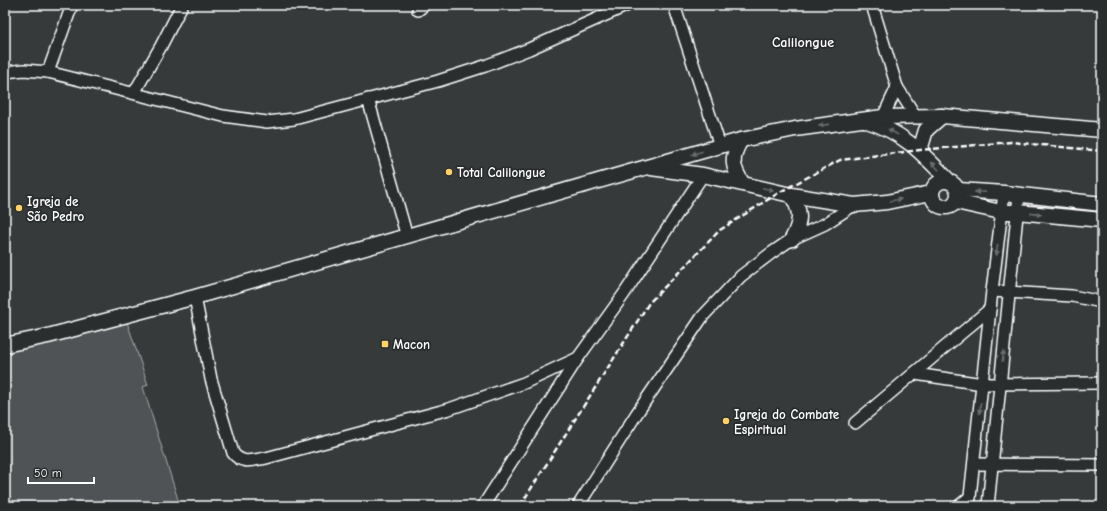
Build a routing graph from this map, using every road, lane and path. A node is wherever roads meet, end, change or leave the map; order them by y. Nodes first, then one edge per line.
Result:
1 (72, 5) edge
2 (182, 5) edge
3 (628, 5) edge
4 (674, 5) edge
5 (872, 5) edge
6 (5, 72) edge
7 (48, 72) junction
8 (897, 87) junction
9 (134, 93) junction
10 (368, 99) junction
11 (942, 116) junction
12 (883, 117) junction
13 (916, 117) junction
14 (862, 119) junction
15 (1102, 130) edge
16 (741, 140) junction
17 (720, 146) junction
18 (920, 150) junction
19 (647, 168) junction
20 (703, 175) junction
21 (743, 184) junction
22 (954, 191) junction
23 (931, 193) junction
24 (1004, 193) junction
25 (791, 195) junction
26 (1019, 195) junction
27 (1102, 204) edge
28 (854, 205) junction
29 (1001, 212) junction
30 (1017, 212) junction
31 (1102, 220) edge
32 (407, 237) junction
33 (792, 239) junction
34 (992, 291) junction
35 (1009, 293) junction
36 (195, 297) junction
37 (1102, 302) edge
38 (990, 309) junction
39 (5, 345) edge
40 (578, 358) junction
41 (915, 374) junction
42 (1102, 383) edge
43 (983, 384) junction
44 (1000, 384) junction
45 (855, 423) dead end
46 (974, 464) junction
47 (993, 465) junction
48 (1102, 465) edge
49 (970, 502) edge
50 (483, 506) edge
51 (578, 506) edge
52 (959, 506) edge
53 (988, 506) edge

1 - 7 street
2 - 9 street
3 - 10 street
4 - 17 street
5 - 8 street
6 - 7 street
7 - 9 street
8 - 12 street
8 - 13 street
9 - 10 street
10 - 32 street
11 - 13 main road
11 - 15 main road
11 - 18 main road
12 - 13 main road
12 - 14 main road
14 -> 16 main road
18 -> 14 main road
16 - 17 main road
16 - 21 main road
17 -> 19 main road
22 -> 18 main road
19 - 20 main road
19 - 32 main road
20 - 21 main road
20 - 40 street
21 -> 25 main road
22 - 23 main road
22 - 23 main road
24 -> 22 main road
22 - 29 main road
28 -> 23 main road
24 - 26 main road
24 - 29 street
25 - 28 main road
25 - 33 main road
26 - 27 main road
26 - 30 street
28 - 33 street
29 - 30 main road
29 -> 34 street
30 -> 31 main road
30 - 35 street
32 - 36 main road
33 - 51 street
34 - 35 street
34 - 38 street
35 - 37 street
44 -> 35 street
36 - 39 main road
36 - 40 street
38 - 41 street
38 - 43 street
40 - 50 street
41 - 43 street
41 - 45 street
42 - 44 street
43 - 44 street
43 -> 46 street
44 - 47 street
46 - 47 street
46 - 49 street
47 - 48 street
47 - 53 street
49 - 52 street

